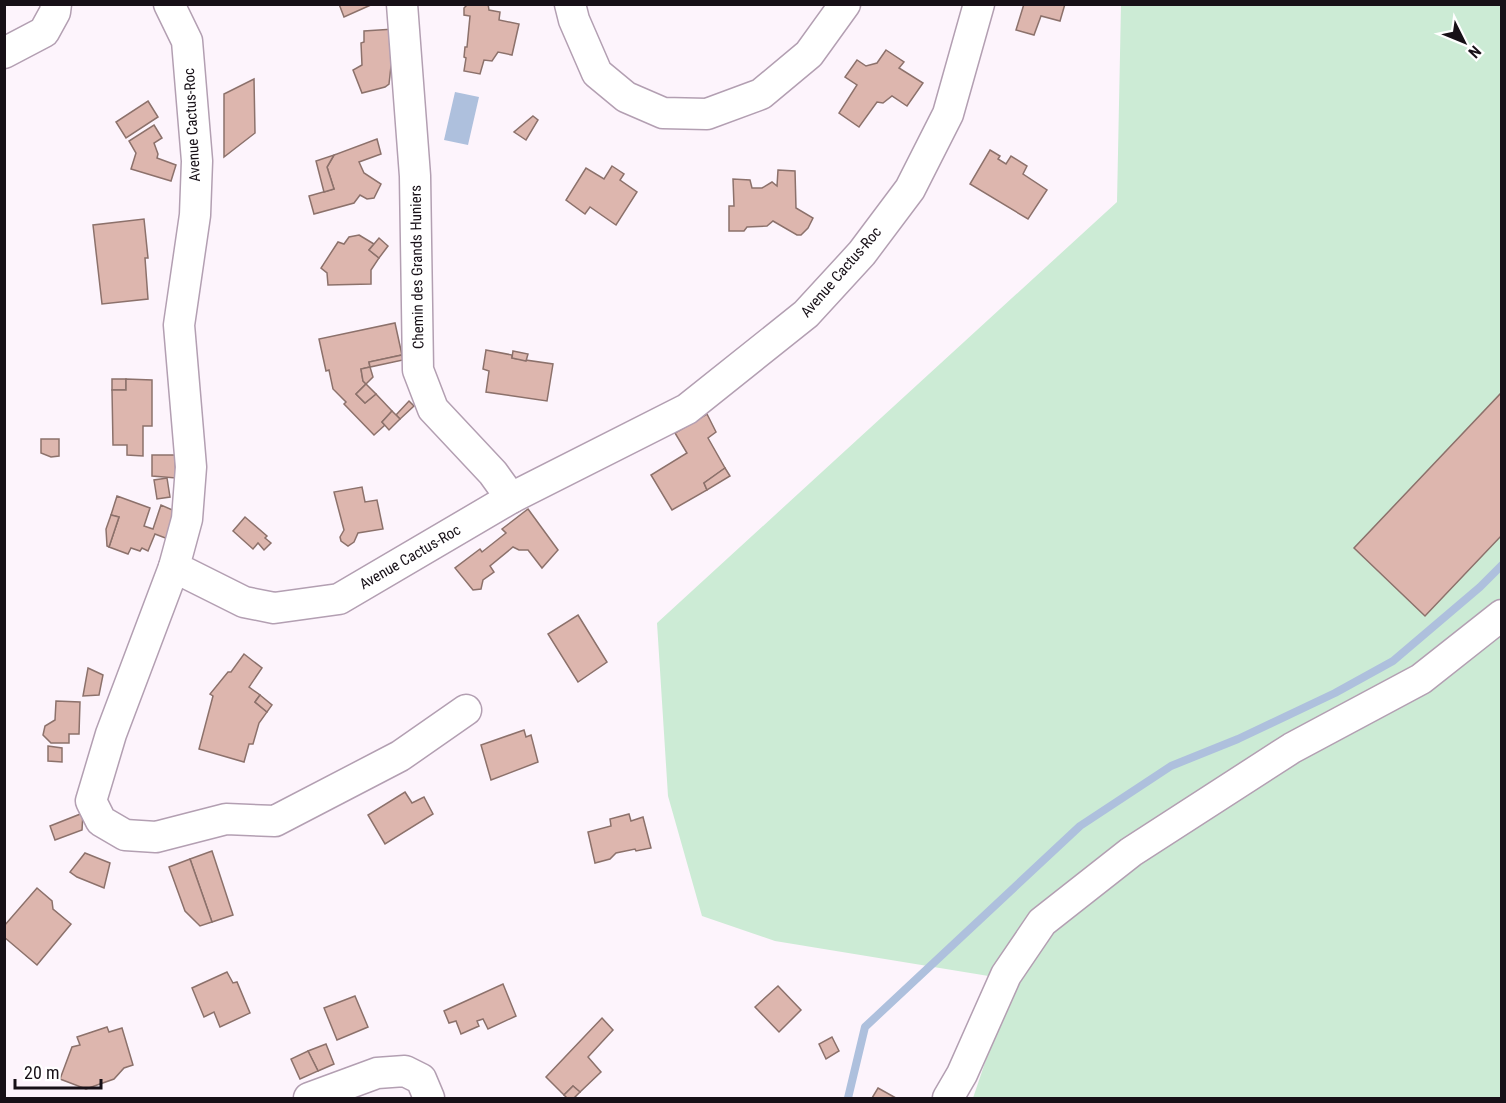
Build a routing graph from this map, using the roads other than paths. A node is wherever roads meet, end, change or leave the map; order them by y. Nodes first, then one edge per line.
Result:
1 (56, 4) edge
2 (169, 4) edge
3 (402, 4) edge
4 (570, 4) edge
5 (846, 4) edge
6 (979, 4) edge
7 (4, 53) edge
8 (510, 498) junction
9 (174, 567) junction
10 (1502, 615) edge
11 (466, 710) dead end
12 (309, 1098) edge
13 (429, 1098) edge
14 (948, 1098) edge

1 - 7 street
2 - 9 street, Avenue Cactus-Roc
3 - 8 street, Chemin des Grands Huniers
4 - 5 street
6 - 8 street, Avenue Cactus-Roc
8 - 9 street, Avenue Cactus-Roc
9 - 11 street
10 - 14 street
12 - 13 street

